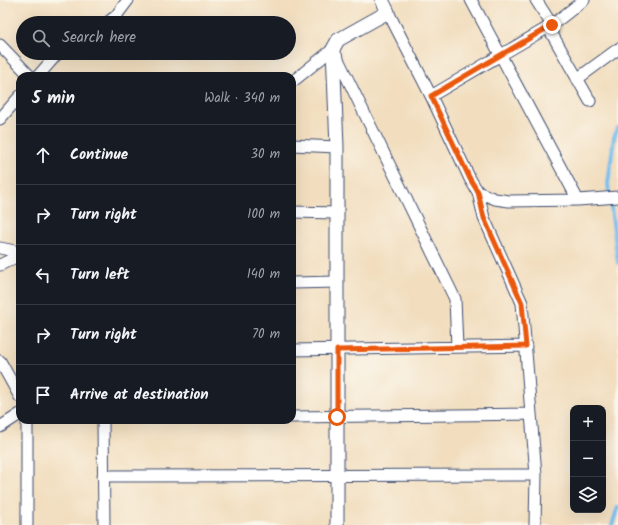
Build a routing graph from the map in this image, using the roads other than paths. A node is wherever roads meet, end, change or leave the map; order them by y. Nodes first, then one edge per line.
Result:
1 (128, 0) edge
2 (382, 0) edge
3 (484, 0) edge
4 (536, 0) edge
5 (584, 0) edge
6 (473, 3) edge
7 (388, 12) junction
8 (116, 16) edge
9 (550, 26) junction
10 (0, 45) edge
11 (333, 49) junction
12 (618, 49) edge
13 (500, 55) junction
14 (52, 60) edge
15 (26, 72) edge
16 (41, 72) edge
17 (296, 79) edge
18 (577, 79) junction
19 (431, 96) junction
20 (16, 101) edge
21 (590, 101) dead end
22 (0, 119) edge
23 (296, 145) edge
24 (337, 147) junction
25 (478, 192) junction
26 (612, 198) edge
27 (578, 200) junction
28 (296, 212) edge
29 (337, 213) junction
30 (0, 248) edge
31 (16, 252) edge
32 (16, 255) edge
33 (0, 265) edge
34 (337, 282) junction
35 (296, 283) edge
36 (526, 346) junction
37 (457, 347) junction
38 (296, 350) edge
39 (337, 350) junction
40 (0, 361) edge
41 (16, 390) edge
42 (531, 414) junction
43 (16, 417) edge
44 (296, 417) edge
45 (337, 417) junction
46 (27, 424) edge
47 (103, 424) edge
48 (0, 427) edge
49 (536, 475) junction
50 (104, 476) junction
51 (337, 476) junction
52 (27, 525) edge
53 (104, 525) edge
54 (337, 525) edge
55 (535, 525) edge

1 - 8 street
2 - 7 street
3 - 6 street
4 - 9 street
5 - 9 street
6 - 13 street
7 - 11 street
7 - 19 street
9 - 13 street
9 - 18 street
10 - 15 street
11 - 17 street
11 - 24 street
11 - 37 street
12 - 18 street
13 - 19 street
13 - 27 street
14 - 16 street
18 - 21 street
19 - 25 street
20 - 22 street
23 - 24 street
24 - 29 street
25 - 27 street
25 - 36 street
26 - 27 street
28 - 29 street
29 - 34 street
30 - 31 street
32 - 33 street
34 - 35 street
34 - 39 street
36 - 37 street
36 - 42 street
37 - 39 street
38 - 39 street
39 - 45 street
40 - 41 street
42 - 45 street
42 - 49 street
43 - 48 street
44 - 45 street
45 - 51 street
46 - 52 street
47 - 50 street
49 - 51 street
49 - 55 street
50 - 51 street
50 - 53 street
51 - 54 street

